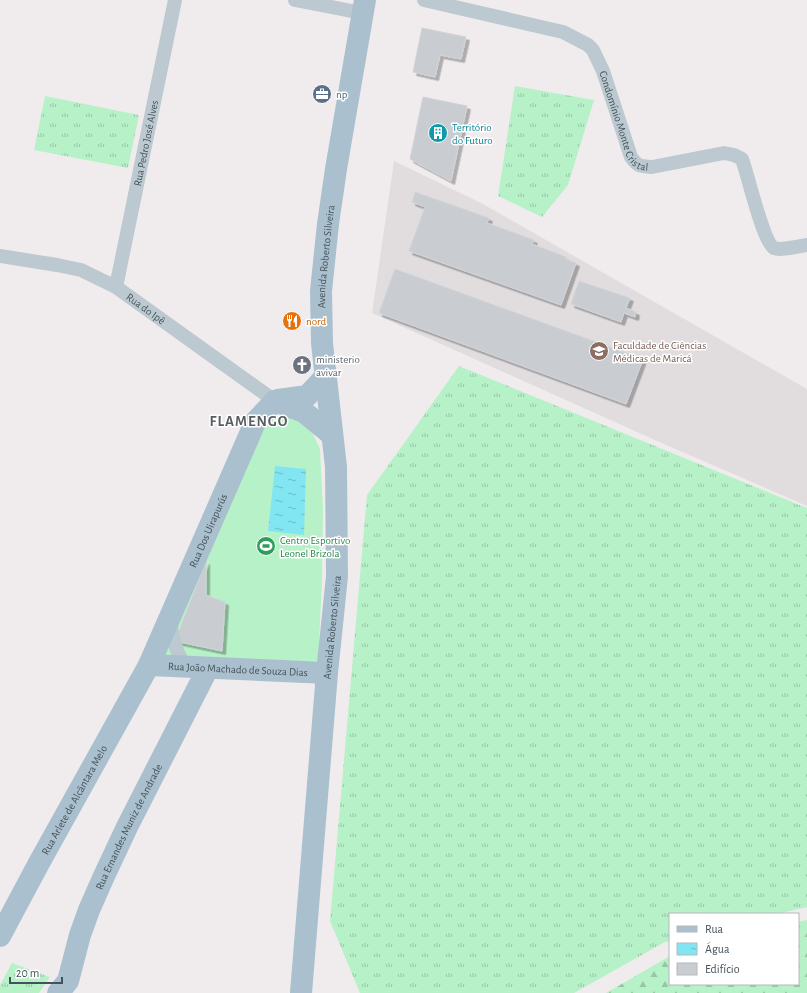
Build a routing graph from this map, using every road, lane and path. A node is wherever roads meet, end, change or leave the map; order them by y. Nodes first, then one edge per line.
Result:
1 (175, 0) edge
2 (295, 0) edge
3 (424, 0) edge
4 (363, 6) edge
5 (807, 245) edge
6 (0, 256) edge
7 (116, 287) junction
8 (325, 377) junction
9 (275, 401) junction
10 (332, 435) junction
11 (169, 618) junction
12 (149, 665) junction
13 (186, 667) junction
14 (208, 668) junction
15 (327, 673) junction
16 (0, 936) edge
17 (65, 989) edge
18 (301, 993) edge

1 - 7 street, Rua Pedro José Alves
2 - 4 street
3 - 5 street, Condomínio Monte Cristal
4 - 8 main road, Avenida Roberto Silveira
6 - 7 street, Rua do Ipê
7 - 9 street, Rua do Ipê
8 - 9 main road
8 - 10 main road, Avenida Roberto Silveira
9 - 10 main road, Rua do Ipê
9 - 11 main road, Rua Dos Uirapurús
10 - 15 main road, Avenida Roberto Silveira
11 - 12 main road, Rua Dos Uirapurús
11 - 13 street
12 - 13 main road, Rua João Machado de Souza Dias
12 - 16 main road, Rua Arlete de Alcântara Melo
13 - 14 main road, Rua João Machado de Souza Dias
14 - 15 main road, Rua João Machado de Souza Dias
14 - 17 main road, Rua Ernandes Muniz de Andrade
15 - 18 main road, Avenida Roberto Silveira

